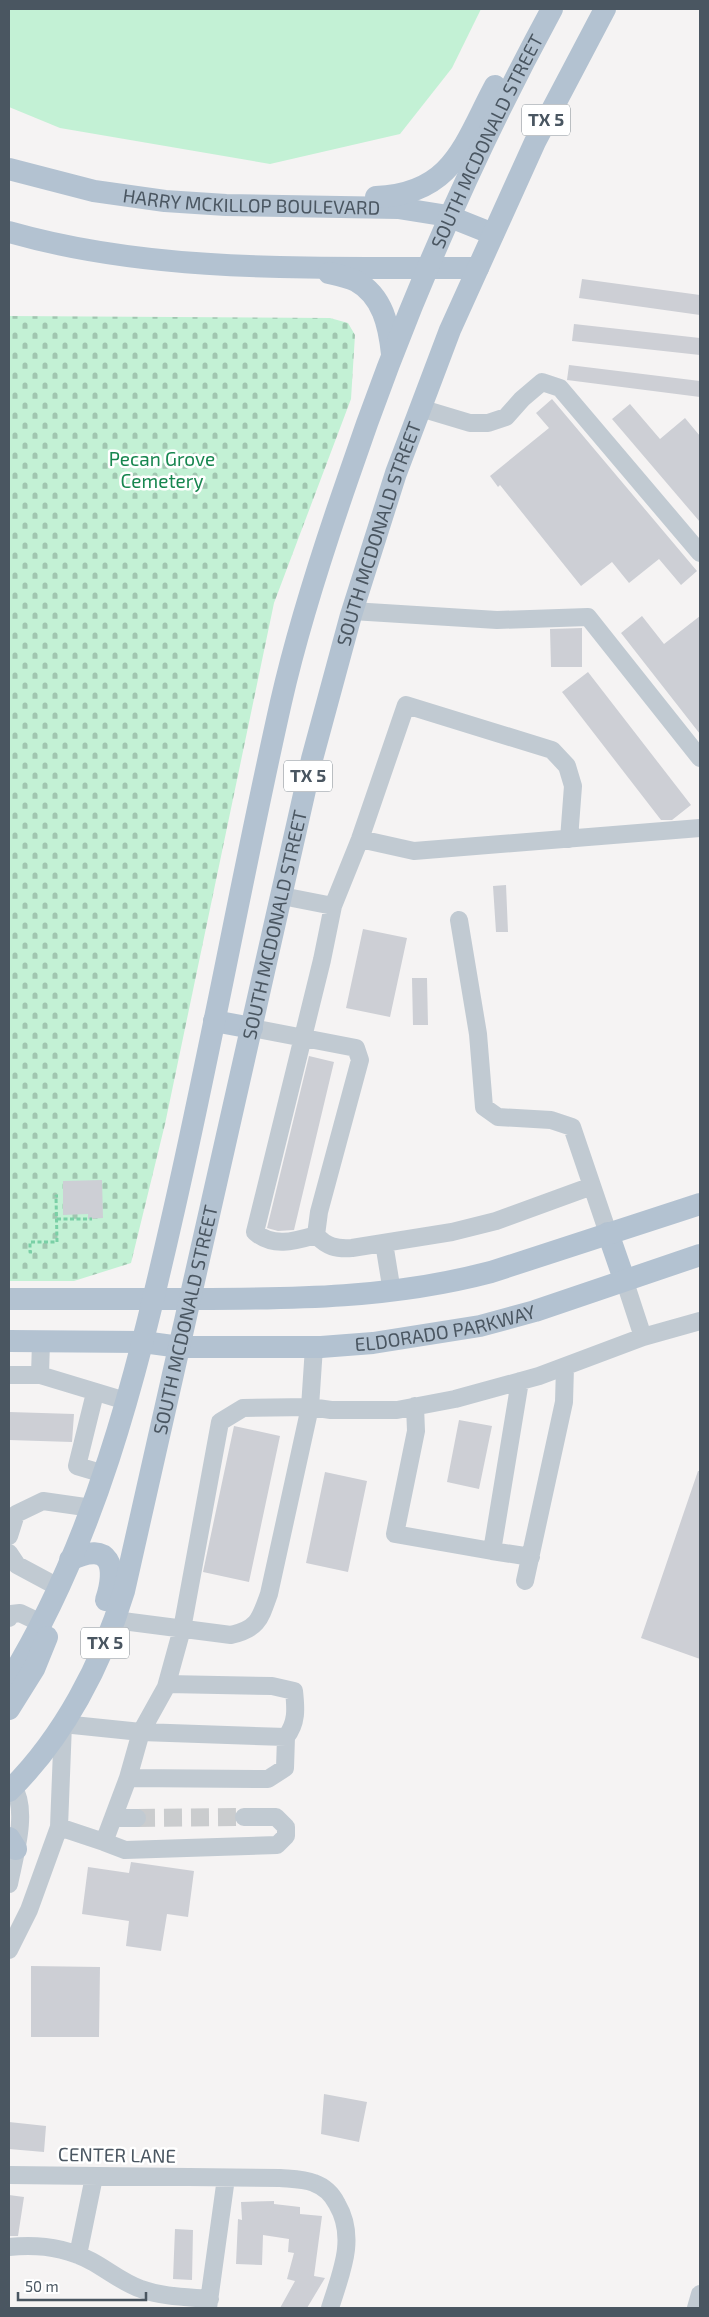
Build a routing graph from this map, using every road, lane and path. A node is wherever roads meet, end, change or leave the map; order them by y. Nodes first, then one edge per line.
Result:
1 (538, 9) edge
2 (552, 9) edge
3 (605, 9) edge
4 (9, 162) edge
5 (9, 169) edge
6 (48, 180) junction
7 (278, 206) junction
8 (448, 216) junction
9 (9, 232) edge
10 (494, 234) junction
11 (304, 266) junction
12 (428, 268) junction
13 (478, 268) junction
14 (392, 355) junction
15 (420, 408) junction
16 (700, 553) edge
17 (352, 611) junction
18 (700, 758) edge
19 (700, 828) edge
20 (360, 839) junction
21 (569, 839) junction
22 (282, 896) junction
23 (333, 906) junction
24 (459, 920) dead end
25 (214, 1021) junction
26 (252, 1028) junction
27 (303, 1039) junction
28 (190, 1146) junction
29 (225, 1147) junction
30 (592, 1186) junction
31 (58, 1196) dead end
32 (700, 1204) edge
33 (57, 1219) junction
34 (92, 1219) dead end
35 (608, 1233) junction
36 (316, 1235) junction
37 (384, 1243) junction
38 (32, 1252) dead end
39 (700, 1255) edge
40 (624, 1279) junction
41 (392, 1292) junction
42 (9, 1299) edge
43 (190, 1299) junction
44 (154, 1300) junction
45 (700, 1321) edge
46 (644, 1337) junction
47 (9, 1341) edge
48 (41, 1342) junction
49 (143, 1342) junction
50 (314, 1347) junction
51 (180, 1348) junction
52 (565, 1367) junction
53 (9, 1375) edge
54 (40, 1375) junction
55 (520, 1382) junction
56 (95, 1393) junction
57 (126, 1401) junction
58 (415, 1406) junction
59 (310, 1407) junction
60 (104, 1474) junction
61 (92, 1508) junction
62 (9, 1536) edge
63 (492, 1551) junction
64 (9, 1553) edge
65 (530, 1557) junction
66 (70, 1560) junction
67 (525, 1581) dead end
68 (57, 1589) junction
69 (9, 1618) edge
70 (115, 1620) junction
71 (41, 1623) junction
72 (182, 1629) junction
73 (90, 1676) junction
74 (9, 1681) edge
75 (167, 1684) junction
76 (9, 1709) edge
77 (63, 1724) junction
78 (141, 1732) junction
79 (286, 1737) junction
80 (128, 1778) junction
81 (10, 1786) edge
82 (244, 1817) tunnel mouth
83 (113, 1818) junction
84 (137, 1818) tunnel mouth
85 (59, 1827) junction
86 (104, 1842) junction
87 (12, 1844) edge
88 (9, 1884) edge
89 (9, 1950) edge
90 (9, 2175) edge
91 (94, 2177) junction
92 (226, 2178) junction
93 (9, 2247) edge
94 (78, 2256) junction
95 (700, 2294) edge
96 (209, 2303) edge
97 (330, 2308) edge
98 (696, 2308) edge

1 - 7 main road
2 - 8 main road, SOUTH MCDONALD STREET / TX 5
3 - 10 main road, SOUTH MCDONALD STREET / TX 5
4 - 6 main road
5 - 6 main road, HARRY MCKILLOP BOULEVARD
6 - 7 main road, HARRY MCKILLOP BOULEVARD
7 - 8 main road, HARRY MCKILLOP BOULEVARD
8 - 10 main road, HARRY MCKILLOP BOULEVARD
8 - 12 main road, SOUTH MCDONALD STREET / TX 5
9 - 11 main road
10 - 13 main road, SOUTH MCDONALD STREET / TX 5
11 - 12 main road
11 - 14 main road
12 - 13 main road
12 - 14 main road, SOUTH MCDONALD STREET / TX 5
13 - 15 main road, SOUTH MCDONALD STREET / TX 5
14 - 25 main road, SOUTH MCDONALD STREET / TX 5
15 - 16 street
15 - 17 main road, SOUTH MCDONALD STREET / TX 5
17 - 18 street
17 - 22 main road, SOUTH MCDONALD STREET / TX 5
19 - 21 street
20 - 21 street
20 - 21 street
20 - 23 street
22 - 23 street
22 - 26 main road, SOUTH MCDONALD STREET / TX 5
23 - 27 street
24 - 30 street
25 - 26 main road
25 - 28 main road, SOUTH MCDONALD STREET / TX 5
26 - 27 street
26 - 29 main road, SOUTH MCDONALD STREET / TX 5
27 - 36 street
27 - 36 street
28 - 29 main road
28 - 44 main road, SOUTH MCDONALD STREET / TX 5
29 - 43 main road, SOUTH MCDONALD STREET / TX 5
30 - 35 street
30 - 37 street
31 - 33 path
32 - 35 main road
33 - 34 path
33 - 38 path
35 - 40 main road
35 - 41 main road
36 - 37 street
37 - 41 street
39 - 40 main road, ELDORADO PARKWAY
40 - 46 street
40 - 50 main road, ELDORADO PARKWAY
41 - 43 main road
42 - 44 main road
43 - 44 main road
43 - 51 main road, SOUTH MCDONALD STREET / TX 5
44 - 49 main road, SOUTH MCDONALD STREET / TX 5
45 - 46 street
46 - 52 street
47 - 48 main road, ELDORADO PARKWAY
48 - 49 main road, ELDORADO PARKWAY
48 - 54 street
49 - 51 main road, ELDORADO PARKWAY
49 - 57 main road, SOUTH MCDONALD STREET / TX 5
50 - 51 main road, ELDORADO PARKWAY
50 - 59 street
51 - 70 main road, SOUTH MCDONALD STREET / TX 5
52 - 55 street
52 - 65 street
53 - 54 street
54 - 56 street
55 - 58 street
55 - 63 street
56 - 57 street
56 - 60 street
57 - 60 main road, SOUTH MCDONALD STREET / TX 5
58 - 59 street
58 - 63 street
59 - 72 street
59 - 72 street
60 - 61 main road, SOUTH MCDONALD STREET / TX 5
61 - 62 street
61 - 66 main road, SOUTH MCDONALD STREET / TX 5
63 - 65 street
64 - 68 street
65 - 67 street
66 - 68 main road, SOUTH MCDONALD STREET / TX 5
66 - 73 main road
68 - 71 main road, SOUTH MCDONALD STREET / TX 5
68 - 76 main road
69 - 71 street
70 - 72 street
70 - 73 main road, SOUTH MCDONALD STREET / TX 5
71 - 74 main road, SOUTH MCDONALD STREET / TX 5
72 - 75 street
73 - 77 main road, SOUTH MCDONALD STREET / TX 5
75 - 78 street
75 - 79 street
77 - 78 street
77 - 81 main road, SOUTH MCDONALD STREET / TX 5
77 - 85 street
78 - 79 street
78 - 80 street
79 - 80 street
80 - 83 street
81 - 87 street
82 - 86 street
83 - 84 street
83 - 86 street
85 - 86 street
85 - 89 street
87 - 88 street
90 - 91 street, CENTER LANE
91 - 92 street, CENTER LANE
91 - 94 street
92 - 96 street
92 - 97 street, CENTER LANE
93 - 94 street
94 - 96 street
95 - 98 street

